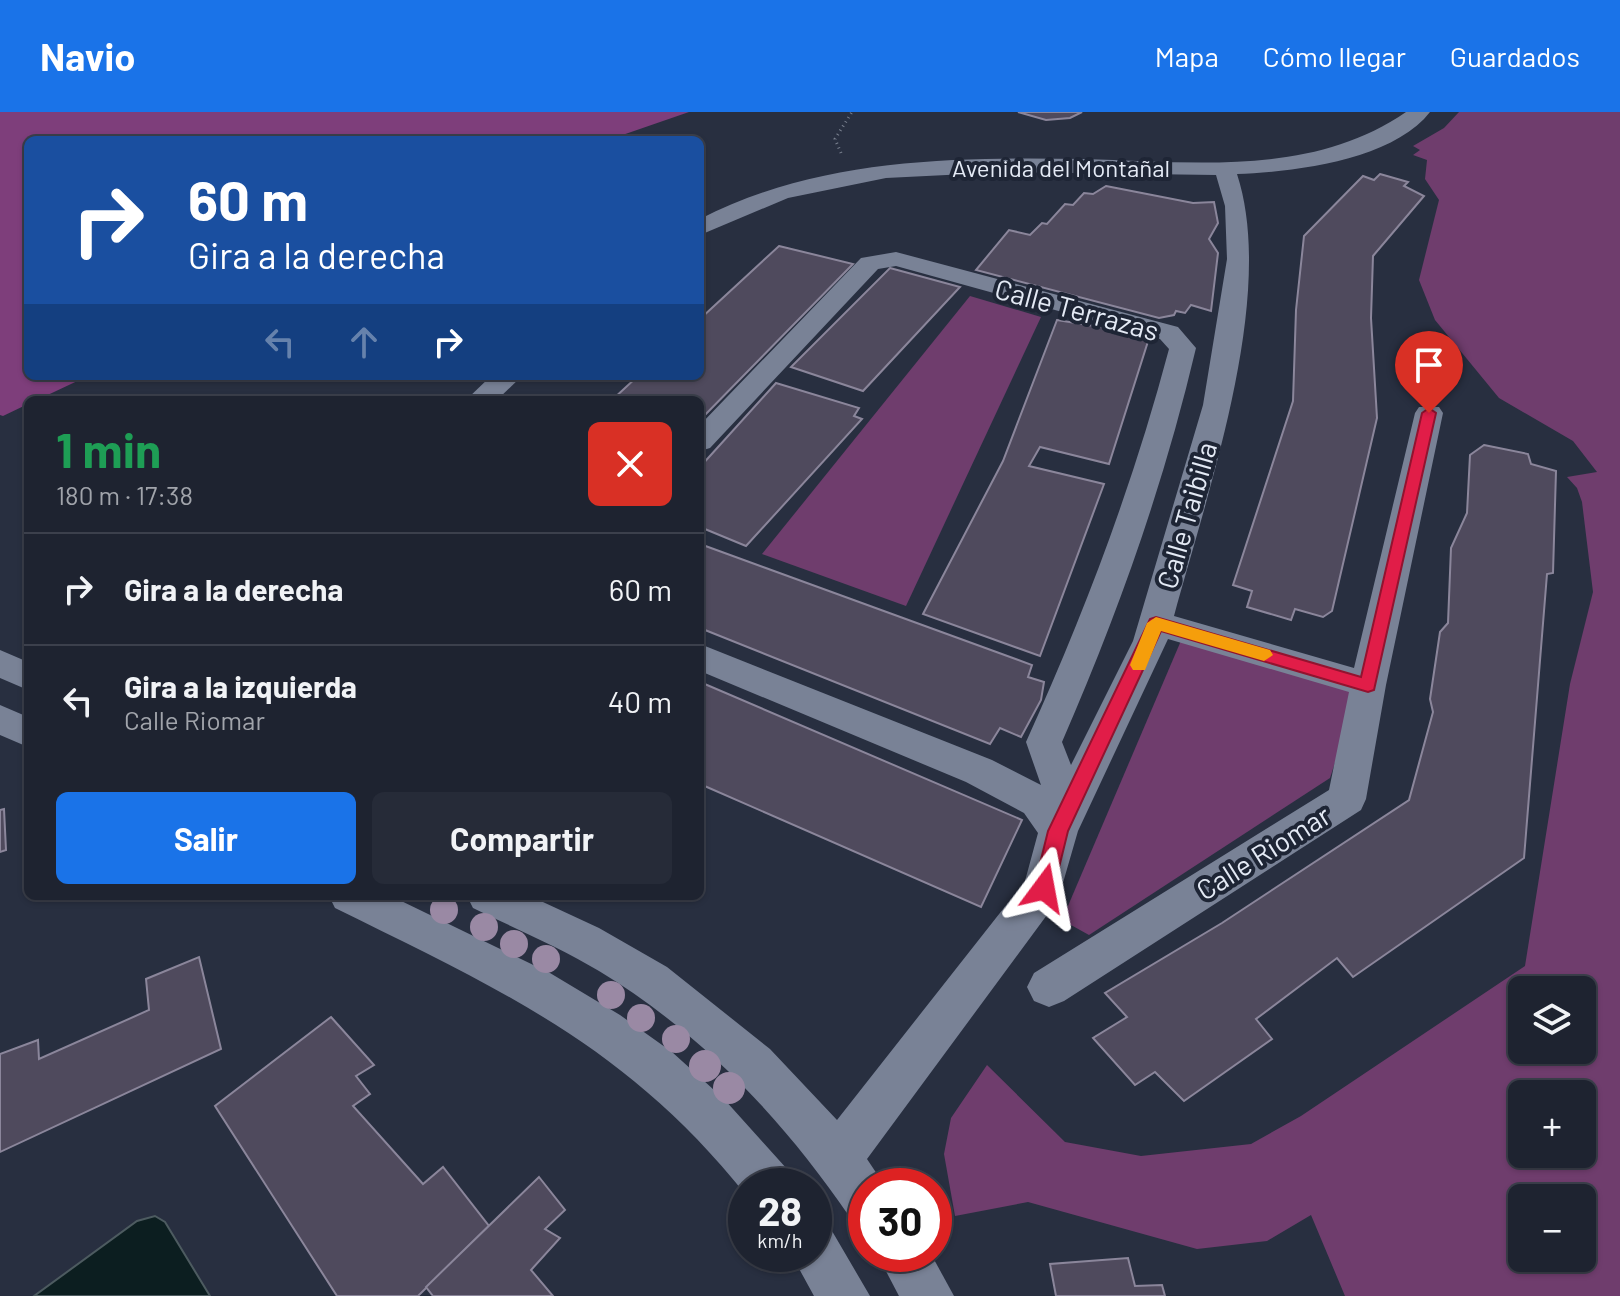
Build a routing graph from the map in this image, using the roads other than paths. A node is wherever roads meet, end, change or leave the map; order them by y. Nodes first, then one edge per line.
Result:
1 (1420, 112) edge
2 (1224, 167) junction
3 (704, 226) edge
4 (503, 380) edge
5 (485, 396) edge
6 (1429, 413) dead end
7 (704, 438) edge
8 (1156, 623) junction
9 (704, 659) edge
10 (0, 663) edge
11 (24, 675) edge
12 (1368, 685) junction
13 (1044, 742) junction
14 (979, 771) junction
15 (1063, 820) junction
16 (358, 900) edge
17 (496, 900) edge
18 (1049, 987) dead end
19 (839, 1157) junction
20 (754, 1168) edge
21 (848, 1171) edge
22 (829, 1272) edge
23 (913, 1272) edge
24 (844, 1296) edge
25 (928, 1296) edge

1 - 2 street, Avenida del Montañal
2 - 3 street, Avenida del Montañal
2 - 8 street, Calle Taibilla
4 - 5 street
6 - 12 street, Calle Riomar
7 - 13 street, Calle Terrazas
8 - 12 street
8 - 15 street, Calle Taibilla
9 - 14 street
10 - 11 street
12 - 18 street, Calle Riomar
13 - 14 street
13 - 15 street
14 - 15 street
15 - 19 street, Calle Taibilla
16 - 20 street
17 - 19 street
19 - 21 street
22 - 24 street
23 - 25 street

